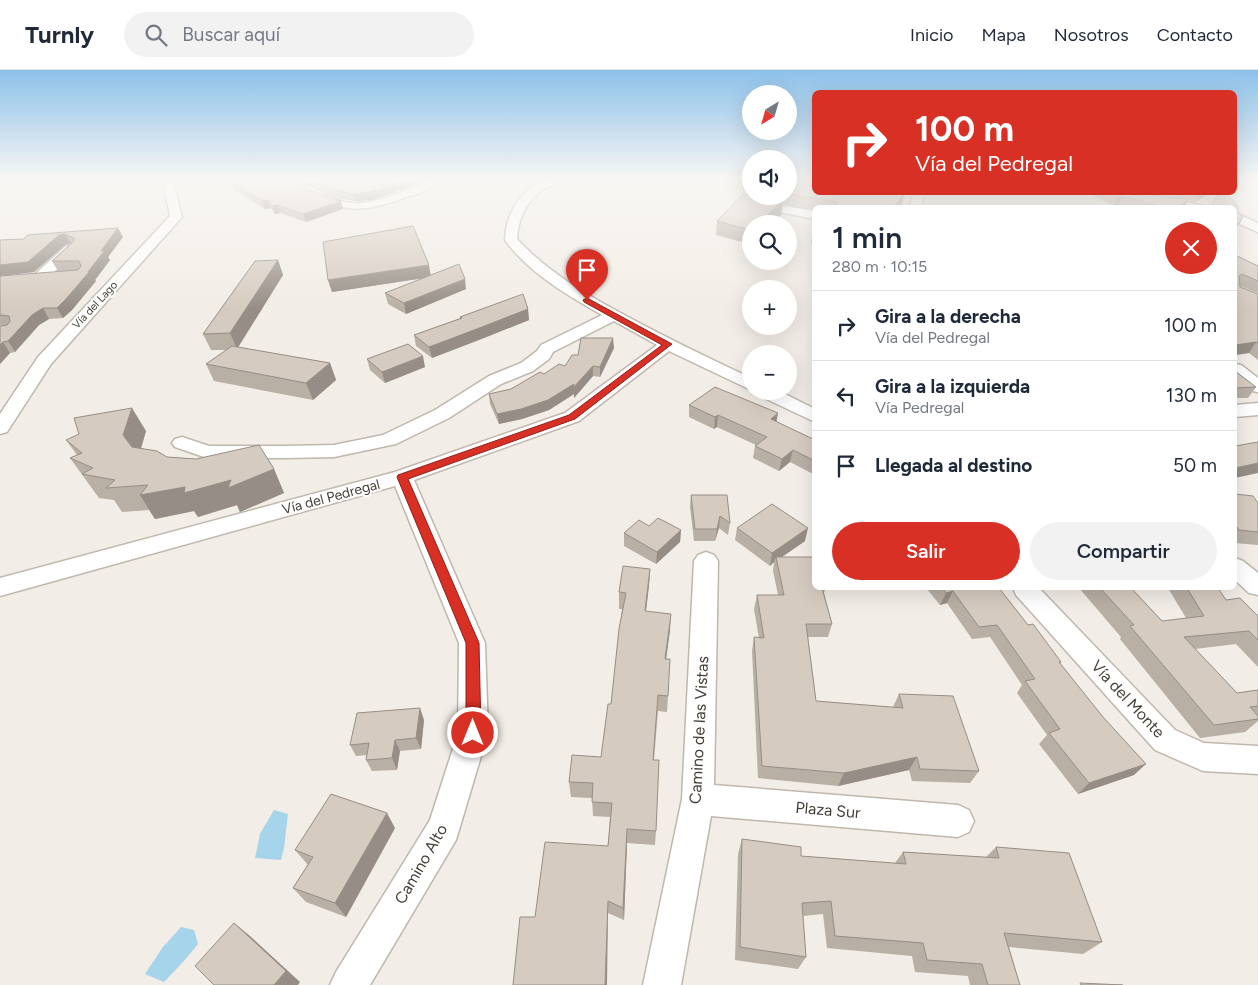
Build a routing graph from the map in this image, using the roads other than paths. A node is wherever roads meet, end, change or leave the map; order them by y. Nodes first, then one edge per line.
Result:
1 (170, 224) edge
2 (512, 224) edge
3 (71, 249) edge
4 (59, 276) edge
5 (614, 315) junction
6 (667, 344) junction
7 (1237, 371) edge
8 (742, 381) edge
9 (1258, 387) edge
10 (782, 400) edge
11 (1258, 409) edge
12 (1237, 410) edge
13 (812, 415) edge
14 (0, 428) edge
15 (182, 443) dead end
16 (402, 477) junction
17 (706, 561) dead end
18 (1237, 569) edge
19 (1258, 586) edge
20 (0, 587) edge
21 (1027, 590) edge
22 (1258, 760) edge
23 (698, 799) junction
24 (958, 821) dead end
25 (349, 985) edge
26 (662, 985) edge

1 - 14 street, Vía del Lago
2 - 5 street
3 - 4 street
5 - 6 street
5 - 15 street
6 - 8 street
6 - 16 street, Vía del Pedregal
7 - 9 street
10 - 13 street
11 - 12 street
16 - 20 street, Vía del Pedregal
16 - 25 street, Camino Alto
17 - 23 street, Camino de las Vistas
18 - 19 street
21 - 22 street, Vía del Monte
23 - 24 street, Plaza Sur
23 - 26 street, Camino de las Vistas

